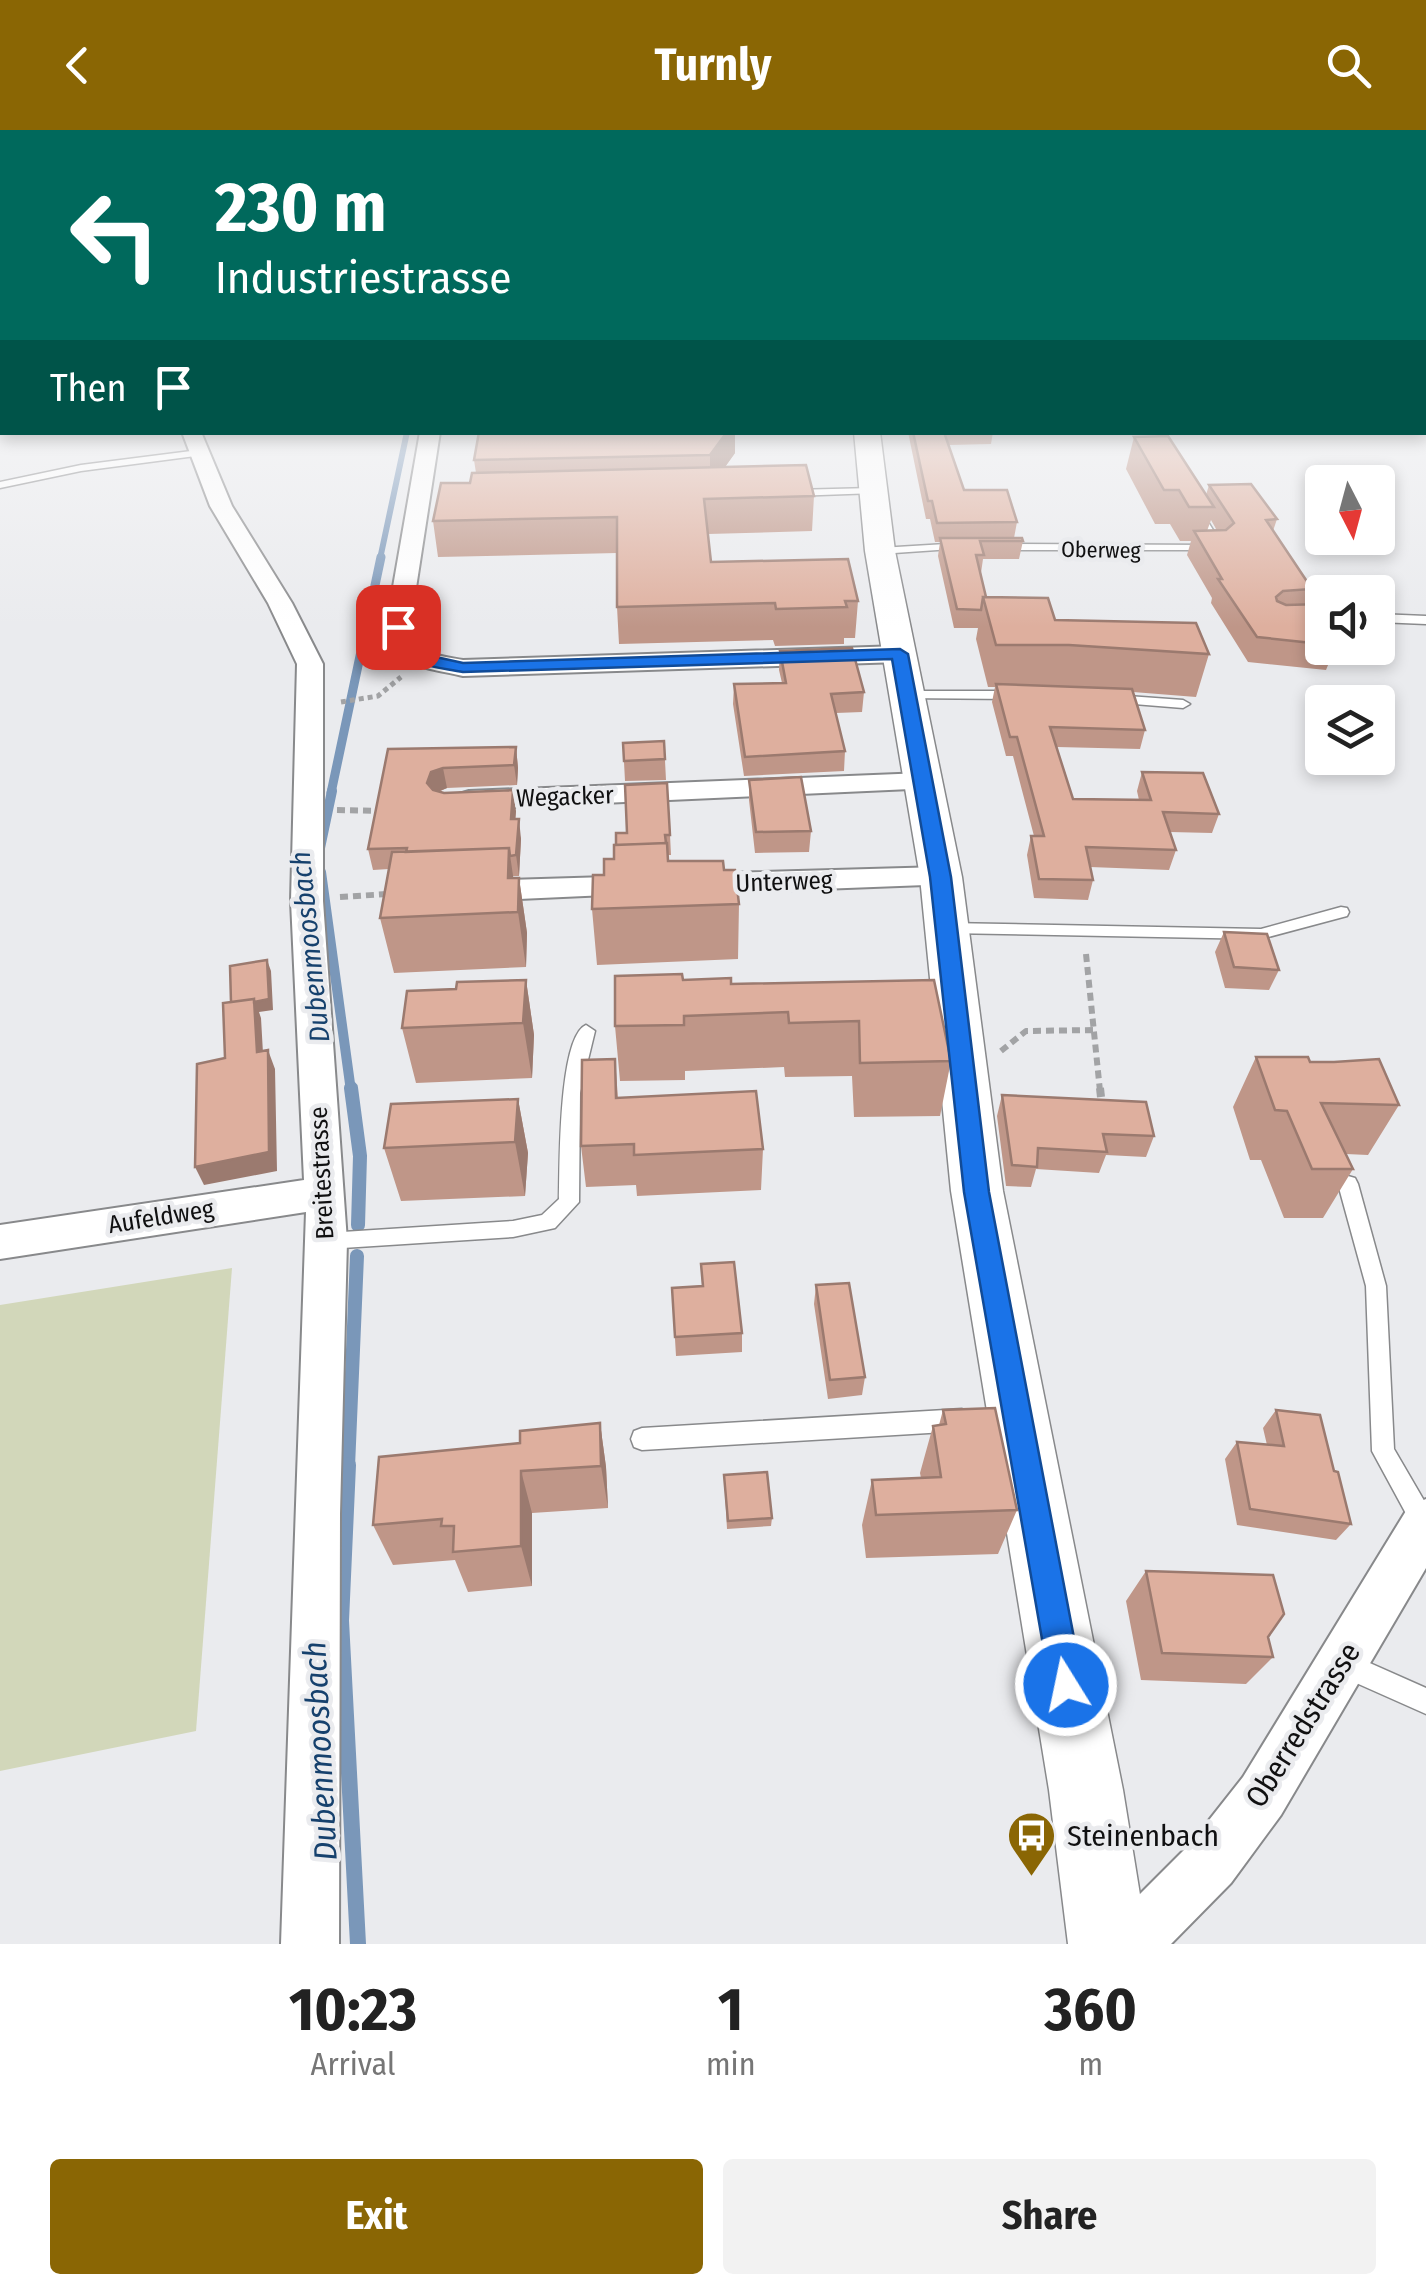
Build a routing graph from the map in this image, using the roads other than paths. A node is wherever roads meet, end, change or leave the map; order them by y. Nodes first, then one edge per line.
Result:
1 (128, 458) edge
2 (201, 458) edge
3 (429, 458) edge
4 (869, 458) edge
5 (0, 485) edge
6 (872, 491) junction
7 (788, 493) edge
8 (1192, 503) edge
9 (880, 551) junction
10 (1395, 619) edge
11 (1426, 620) edge
12 (900, 654) junction
13 (907, 695) junction
14 (1021, 695) edge
15 (1094, 698) edge
16 (1183, 704) dead end
17 (923, 782) junction
18 (448, 801) edge
19 (388, 894) edge
20 (944, 902) junction
21 (1341, 912) dead end
22 (586, 1031) dead end
23 (1348, 1184) edge
24 (323, 1193) junction
25 (327, 1241) junction
26 (0, 1242) edge
27 (998, 1418) junction
28 (642, 1438) dead end
29 (1425, 1524) edge
30 (1341, 1663) junction
31 (1426, 1702) edge
32 (1107, 1938) edge
33 (310, 1944) edge

1 - 5 lane
2 - 24 street, Breitestrasse
3 - 12 street
4 - 6 main road
6 - 7 lane
6 - 9 main road
8 - 9 lane, Oberweg
9 - 12 main road
10 - 11 lane
12 - 13 main road
13 - 14 lane
13 - 17 main road
15 - 16 lane
17 - 18 street, Wegacker
17 - 20 main road
19 - 20 street, Unterweg
20 - 21 lane
20 - 27 main road
22 - 25 lane
23 - 29 lane
24 - 25 street, Breitestrasse
24 - 26 street, Aufeldweg
25 - 33 street, Breitestrasse
27 - 28 lane
27 - 32 main road
29 - 30 street, Oberredstrasse
30 - 31 lane
30 - 32 street, Oberredstrasse

